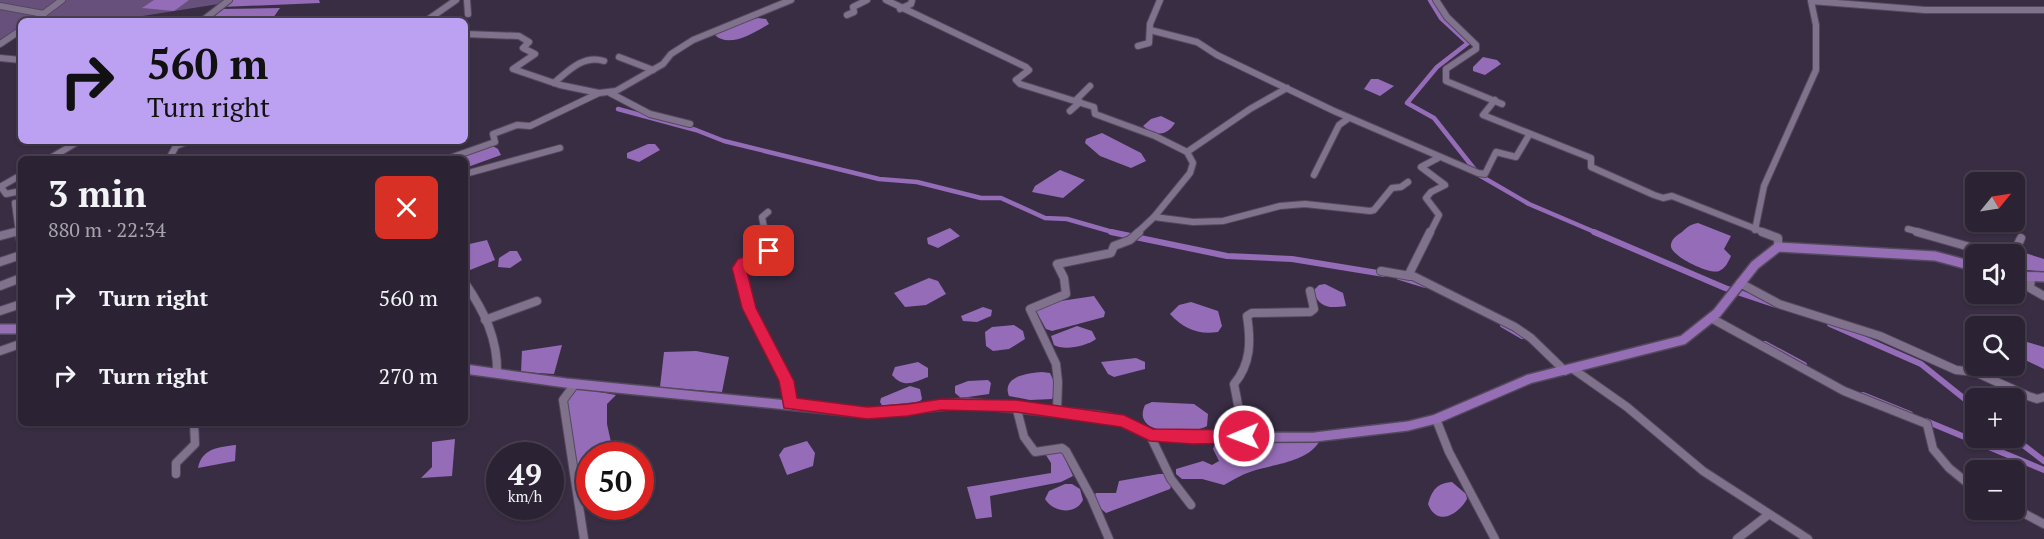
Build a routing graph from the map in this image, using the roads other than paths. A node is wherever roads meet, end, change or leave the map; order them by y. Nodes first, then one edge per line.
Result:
1 (62, 0) edge
2 (229, 0) edge
3 (455, 0) edge
4 (467, 0) edge
5 (791, 0) edge
6 (867, 0) edge
7 (885, 0) edge
8 (912, 0) edge
9 (1160, 0) edge
10 (1436, 0) edge
11 (1805, 0) edge
12 (1811, 1) edge
13 (1958, 1) edge
14 (1858, 2) edge
15 (0, 6) edge
16 (1965, 8) junction
17 (900, 9) junction
18 (2044, 10) edge
19 (44, 14) junction
20 (468, 14) dead end
21 (847, 15) dead end
22 (38, 18) edge
23 (206, 18) edge
24 (430, 18) edge
25 (1150, 30) junction
26 (18, 32) edge
27 (468, 34) edge
28 (0, 44) edge
29 (1138, 46) dead end
30 (619, 57) dead end
31 (0, 58) edge
32 (18, 60) edge
33 (604, 61) dead end
34 (653, 70) junction
35 (554, 83) junction
36 (1090, 86) dead end
37 (1287, 88) junction
38 (599, 93) junction
39 (610, 93) junction
40 (1495, 100) junction
41 (1078, 101) junction
42 (1502, 104) dead end
43 (1070, 111) dead end
44 (1349, 118) junction
45 (690, 124) dead end
46 (1529, 135) junction
47 (75, 144) edge
48 (181, 144) edge
49 (561, 147) dead end
50 (1187, 152) junction
51 (54, 156) edge
52 (171, 156) edge
53 (455, 156) edge
54 (1438, 158) junction
55 (468, 173) edge
56 (1314, 175) dead end
57 (18, 177) edge
58 (1408, 183) dead end
59 (0, 187) edge
60 (18, 192) edge
61 (15, 203) dead end
62 (768, 212) dead end
63 (1154, 217) junction
64 (1908, 229) dead end
65 (1755, 230) junction
66 (18, 231) joint
67 (0, 236) edge
68 (2021, 238) dead end
69 (2018, 244) edge
70 (1965, 245) edge
71 (1778, 247) junction
72 (18, 256) edge
73 (0, 262) edge
74 (1965, 264) edge
75 (1381, 271) dead end
76 (1410, 276) junction
77 (2025, 277) edge
78 (2031, 277) junction
79 (2044, 277) edge
80 (18, 279) edge
81 (1739, 283) junction
82 (0, 286) edge
83 (468, 287) edge
84 (1310, 291) dead end
85 (2044, 296) edge
86 (537, 301) dead end
87 (18, 305) edge
88 (0, 311) edge
89 (1711, 318) junction
90 (485, 320) junction
91 (0, 329) edge
92 (18, 329) edge
93 (18, 345) edge
94 (0, 351) edge
95 (468, 369) edge
96 (1569, 370) junction
97 (1965, 370) edge
98 (497, 373) junction
99 (1989, 376) edge
100 (575, 384) junction
101 (2044, 397) edge
102 (790, 403) junction
103 (1016, 406) junction
104 (1057, 410) junction
105 (1436, 419) junction
106 (194, 426) edge
107 (1150, 435) junction
108 (1244, 436) junction
109 (176, 474) dead end
110 (1965, 481) edge
111 (1191, 505) dead end
112 (2025, 514) edge
113 (1768, 515) junction
114 (2044, 524) edge
115 (584, 539) edge
116 (1108, 539) edge
117 (1495, 539) edge
118 (1737, 539) edge
119 (1808, 539) edge

1 - 19 street
2 - 23 street
3 - 24 street
4 - 20 street
5 - 34 street
6 - 21 street
7 - 17 street
8 - 17 street
9 - 25 street
10 - 40 street
11 - 12 street
12 - 14 street
12 - 65 street
13 - 16 street
14 - 16 street
15 - 19 street
16 - 18 street
17 - 41 street
19 - 22 street
25 - 29 street
25 - 37 street
26 - 28 street
27 - 35 street
30 - 34 street
31 - 32 street
33 - 35 street
34 - 39 street
35 - 38 street
36 - 41 street
37 - 44 street
37 - 50 street
38 - 39 street
38 - 53 street
39 - 45 street
40 - 42 street
40 - 46 street
41 - 43 street
41 - 50 street
44 - 54 street
44 - 56 street
46 - 54 street
46 - 65 street
47 - 51 street
48 - 52 street
49 - 55 street
50 - 63 street
54 - 76 street
57 - 59 street
58 - 63 street
59 - 60 street
61 - 66 street
62 - 102 street
63 - 104 street
64 - 70 street
65 - 71 street
66 - 67 street
68 - 69 street
71 - 74 main road
71 - 81 main road
72 - 73 street
75 - 76 street
76 - 96 street
77 - 78 main road
78 - 79 main road
78 - 85 street
80 - 82 street
81 - 89 main road
81 - 97 street
83 - 90 street
84 - 108 street
86 - 90 street
87 - 88 street
89 - 96 main road
89 - 110 street
90 - 98 street
91 - 92 main road
93 - 94 street
95 - 98 main road
96 - 105 main road
96 - 113 street
98 - 100 main road
99 - 101 street
100 - 102 main road
100 - 115 street
102 - 103 main road
103 - 104 main road
103 - 116 street
104 - 107 main road
105 - 108 main road
105 - 117 street
106 - 109 street
107 - 108 main road
107 - 111 street
112 - 114 street
113 - 118 street
113 - 119 street

